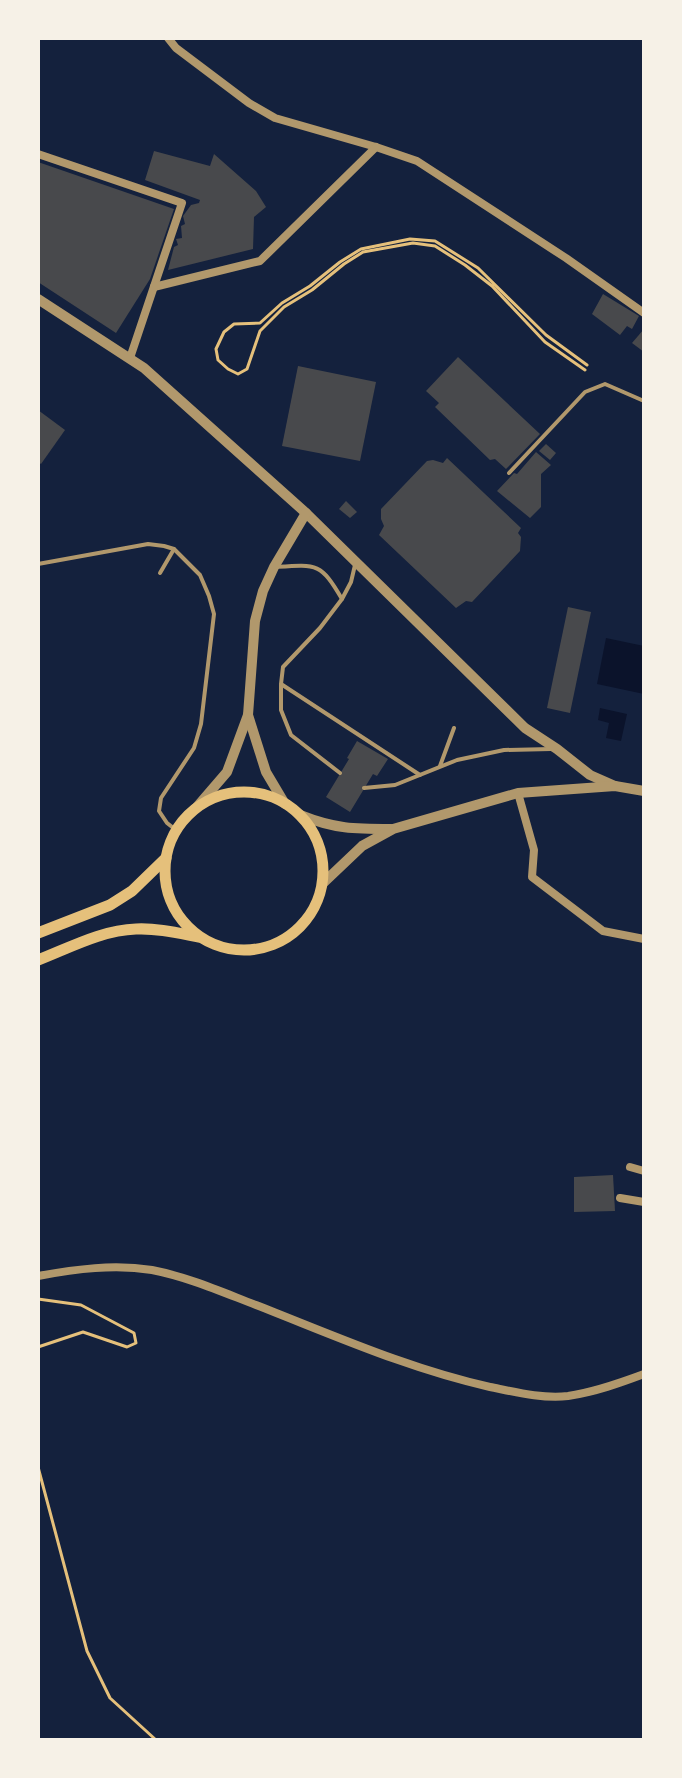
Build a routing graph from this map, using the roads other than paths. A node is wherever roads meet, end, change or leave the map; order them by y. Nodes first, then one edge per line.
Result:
1 (168, 38) edge
2 (376, 147) junction
3 (38, 154) edge
4 (154, 287) junction
5 (38, 299) edge
6 (644, 313) edge
7 (130, 358) junction
8 (644, 401) edge
9 (509, 473) dead end
10 (306, 513) junction
11 (174, 549) junction
12 (38, 564) edge
13 (356, 564) junction
14 (274, 567) junction
15 (160, 573) dead end
16 (342, 599) junction
17 (281, 684) junction
18 (248, 715) junction
19 (454, 728) dead end
20 (557, 749) junction
21 (440, 766) junction
22 (340, 773) dead end
23 (420, 775) junction
24 (615, 786) junction
25 (364, 788) dead end
26 (644, 791) edge
27 (518, 793) junction
28 (285, 804) junction
29 (196, 808) junction
30 (300, 815) junction
31 (393, 829) junction
32 (176, 830) junction
33 (166, 858) junction
34 (322, 884) junction
35 (38, 933) edge
36 (202, 938) junction
37 (644, 939) edge
38 (38, 960) edge
39 (630, 1167) dead end
40 (644, 1171) edge
41 (620, 1198) dead end
42 (644, 1202) edge
43 (38, 1276) edge
44 (644, 1374) edge

1 - 2 street
2 - 4 street
2 - 6 street
3 - 4 street
4 - 7 street
5 - 7 street
7 - 10 street
8 - 9 lane
10 - 13 street
10 - 14 street
11 - 12 lane
11 - 15 lane
11 - 32 lane
13 - 16 lane
13 - 20 street
14 - 16 lane
14 - 18 street
16 - 17 lane
17 - 22 lane
17 - 23 lane
18 - 28 street
18 - 29 street
19 - 21 lane
20 - 21 lane
20 - 24 street
21 - 23 lane
23 - 25 lane
24 - 26 street
24 - 27 street
27 - 31 street
27 - 37 street
28 - 29 main road
28 - 30 main road
29 - 32 main road
30 - 31 street
30 - 34 main road
31 - 34 street
32 - 33 main road
33 - 35 main road
33 - 36 main road
34 - 36 main road
36 - 38 main road
39 - 40 street
41 - 42 street
43 - 44 street

